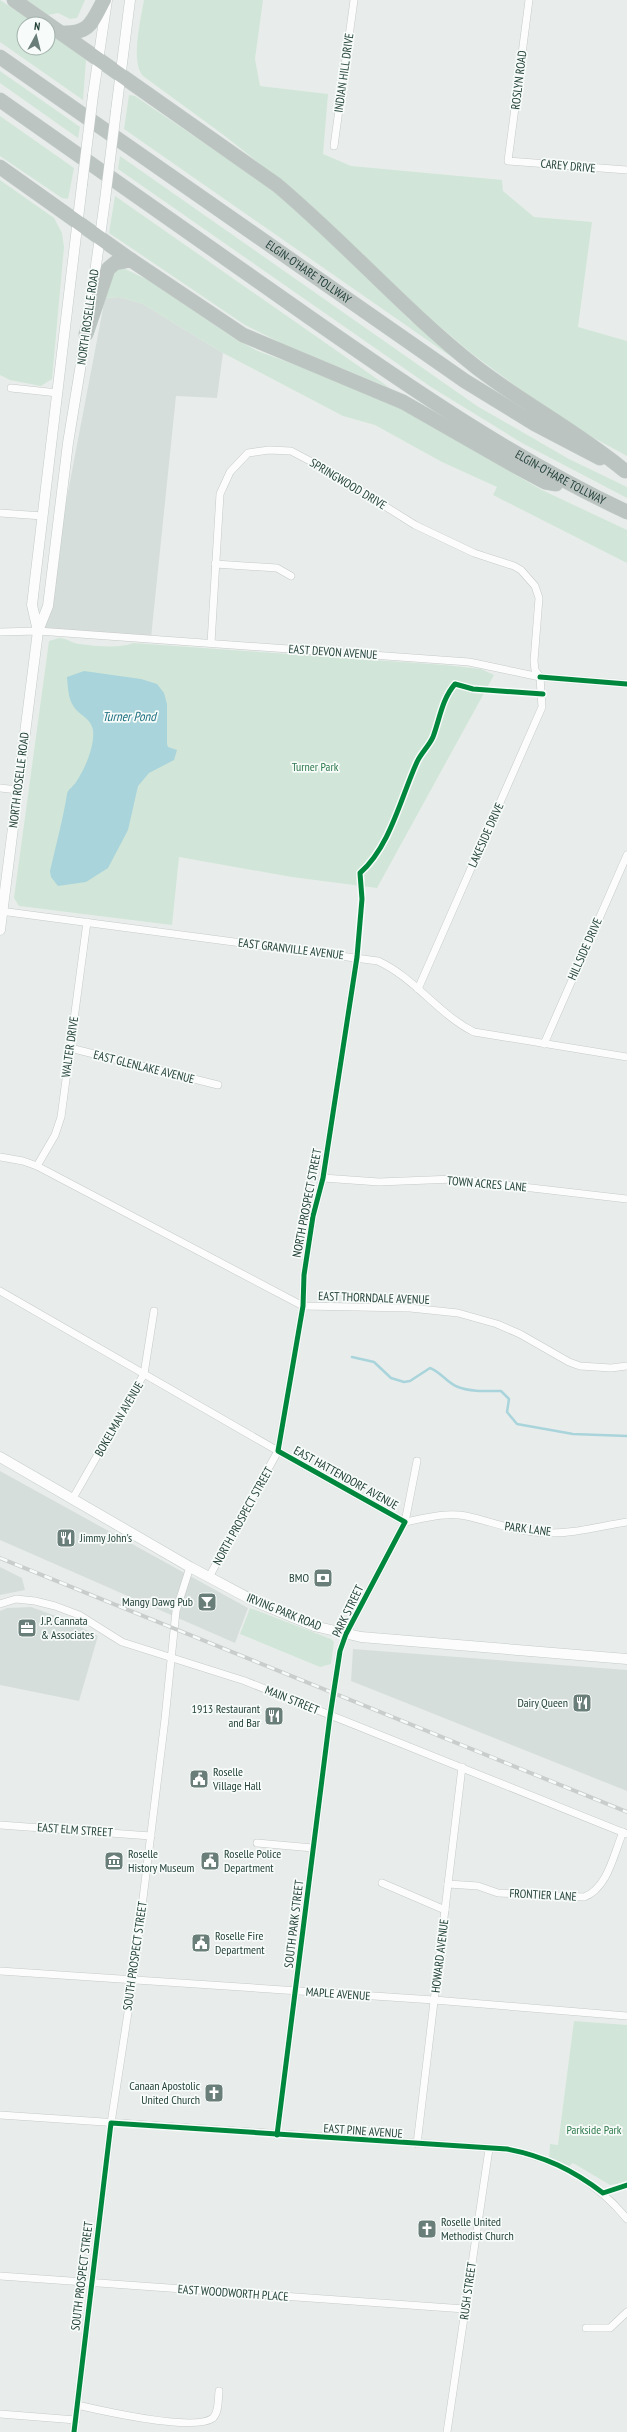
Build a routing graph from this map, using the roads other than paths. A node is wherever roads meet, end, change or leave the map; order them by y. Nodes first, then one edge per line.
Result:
1 (14, 0) edge
2 (106, 0) edge
3 (130, 0) edge
4 (354, 0) edge
5 (529, 0) edge
6 (62, 33) junction
7 (0, 57) edge
8 (98, 58) junction
9 (121, 74) junction
10 (0, 100) edge
11 (334, 146) dead end
12 (508, 161) joint
13 (0, 167) edge
14 (627, 170) edge
15 (78, 222) junction
16 (100, 237) junction
17 (131, 260) junction
18 (86, 334) junction
19 (11, 388) dead end
20 (58, 393) junction
21 (626, 472) edge
22 (577, 488) junction
23 (627, 512) edge
24 (0, 513) edge
25 (43, 516) junction
26 (215, 564) junction
27 (291, 576) dead end
28 (38, 631) junction
29 (0, 632) edge
30 (211, 643) junction
31 (540, 677) junction
32 (627, 684) edge
33 (0, 788) edge
34 (18, 790) junction
35 (627, 855) edge
36 (1, 911) edge
37 (87, 922) junction
38 (0, 930) edge
39 (357, 958) junction
40 (418, 989) junction
41 (544, 1044) junction
42 (70, 1048) junction
43 (627, 1057) edge
44 (218, 1085) dead end
45 (0, 1157) edge
46 (37, 1166) junction
47 (323, 1178) junction
48 (627, 1199) edge
49 (0, 1291) edge
50 (303, 1306) junction
51 (154, 1311) dead end
52 (627, 1366) edge
53 (144, 1374) junction
54 (278, 1451) junction
55 (0, 1457) edge
56 (417, 1461) dead end
57 (73, 1498) junction
58 (405, 1522) junction
59 (627, 1522) edge
60 (190, 1567) junction
61 (209, 1578) junction
62 (0, 1604) edge
63 (346, 1634) junction
64 (171, 1659) junction
65 (627, 1659) edge
66 (330, 1716) junction
67 (462, 1767) junction
68 (0, 1825) edge
69 (625, 1833) edge
70 (151, 1836) junction
71 (257, 1843) dead end
72 (313, 1848) junction
73 (382, 1883) dead end
74 (448, 1884) junction
75 (445, 1910) junction
76 (0, 1971) edge
77 (133, 1980) junction
78 (295, 1991) junction
79 (434, 2000) junction
80 (627, 2016) edge
81 (0, 2115) edge
82 (111, 2123) junction
83 (276, 2134) junction
84 (417, 2144) junction
85 (489, 2149) junction
86 (627, 2218) edge
87 (0, 2276) edge
88 (92, 2283) junction
89 (465, 2309) junction
90 (627, 2312) edge
91 (586, 2328) dead end
92 (219, 2392) dead end
93 (77, 2405) junction
94 (0, 2414) edge
95 (76, 2420) junction
96 (74, 2432) edge
97 (447, 2432) edge

1 - 6 highway
2 - 6 highway
2 - 8 main road, NORTH ROSELLE ROAD
3 - 9 main road, NORTH ROSELLE ROAD
4 - 11 street, INDIAN HILL DRIVE
5 - 12 street, ROSLYN ROAD
6 - 8 highway
7 - 21 highway, ELGIN-O'HARE TOLLWAY
8 - 9 highway
8 - 15 main road, NORTH ROSELLE ROAD, bridge
9 - 16 main road, NORTH ROSELLE ROAD, bridge
9 - 21 highway
10 - 22 highway, ELGIN-O'HARE TOLLWAY
12 - 14 street, CAREY DRIVE
13 - 15 highway
15 - 16 highway
15 - 20 main road, NORTH ROSELLE ROAD
16 - 17 highway
16 - 18 main road, NORTH ROSELLE ROAD
17 - 18 highway
17 - 22 highway
18 - 28 main road, NORTH ROSELLE ROAD
19 - 20 street
20 - 25 main road, NORTH ROSELLE ROAD
22 - 23 highway, ELGIN-O'HARE TOLLWAY
24 - 25 street
25 - 28 main road, NORTH ROSELLE ROAD
26 - 27 street
26 - 30 street, SPRINGWOOD DRIVE
26 - 31 street, SPRINGWOOD DRIVE
28 - 29 street, EAST DEVON AVENUE
28 - 30 street, EAST DEVON AVENUE
28 - 34 main road, NORTH ROSELLE ROAD
30 - 31 street, EAST DEVON AVENUE
31 - 32 street, EAST DEVON AVENUE
31 - 40 street, LAKESIDE DRIVE
33 - 34 street
34 - 36 main road, NORTH ROSELLE ROAD
35 - 41 street, HILLSIDE DRIVE
36 - 37 street, EAST GRANVILLE AVENUE
36 - 38 main road, NORTH ROSELLE ROAD
37 - 39 street, EAST GRANVILLE AVENUE
37 - 42 street, WALTER DRIVE
39 - 40 street, EAST GRANVILLE AVENUE
39 - 47 street, NORTH PROSPECT STREET
40 - 41 street, EAST GRANVILLE AVENUE
41 - 43 street, EAST GRANVILLE AVENUE
42 - 44 street, EAST GLENLAKE AVENUE
42 - 46 street, WALTER DRIVE
45 - 46 street, EAST THORNDALE AVENUE
46 - 50 street, EAST THORNDALE AVENUE
47 - 48 street, TOWN ACRES LANE
47 - 50 street, NORTH PROSPECT STREET
49 - 53 street, EAST HATTENDORF AVENUE
50 - 52 street, EAST THORNDALE AVENUE
50 - 54 street, NORTH PROSPECT STREET
51 - 53 street, BOKELMAN AVENUE
53 - 54 street, EAST HATTENDORF AVENUE
53 - 57 street, BOKELMAN AVENUE
54 - 58 street, EAST HATTENDORF AVENUE
54 - 61 street, NORTH PROSPECT STREET
55 - 57 main road, IRVING PARK ROAD
56 - 58 street, PARK STREET
57 - 60 main road, IRVING PARK ROAD
58 - 59 street, PARK LANE
58 - 63 street, PARK STREET
60 - 61 main road, IRVING PARK ROAD
60 - 64 street, SOUTH PROSPECT STREET
61 - 63 main road, IRVING PARK ROAD
62 - 64 street, MAIN STREET
63 - 65 main road, IRVING PARK ROAD
63 - 66 street, PARK STREET
64 - 66 street, MAIN STREET
64 - 70 street, SOUTH PROSPECT STREET
66 - 67 street, MAIN STREET
66 - 72 street, SOUTH PARK STREET
67 - 69 street, MAIN STREET
67 - 74 street, HOWARD AVENUE
68 - 70 street, EAST ELM STREET
69 - 74 street, FRONTIER LANE
70 - 77 street, SOUTH PROSPECT STREET
71 - 72 street
72 - 78 street, SOUTH PARK STREET
73 - 75 street
74 - 75 street, HOWARD AVENUE
75 - 79 street, HOWARD AVENUE
76 - 77 street, MAPLE AVENUE
77 - 78 street, MAPLE AVENUE
77 - 82 street, SOUTH PROSPECT STREET
78 - 79 street, MAPLE AVENUE
78 - 83 street, SOUTH PARK STREET
79 - 80 street, MAPLE AVENUE
79 - 84 street, HOWARD AVENUE
81 - 82 street, EAST PINE AVENUE
82 - 83 street, EAST PINE AVENUE
82 - 88 street, SOUTH PROSPECT STREET
83 - 84 street, EAST PINE AVENUE
84 - 85 street, EAST PINE AVENUE
85 - 86 street, EAST PINE AVENUE
85 - 89 street, RUSH STREET
87 - 88 street, EAST WOODWORTH PLACE
88 - 89 street, EAST WOODWORTH PLACE
88 - 93 street, SOUTH PROSPECT STREET
89 - 97 street, RUSH STREET
90 - 91 street
92 - 93 street
93 - 95 street, SOUTH PROSPECT STREET
94 - 95 street
95 - 96 street, SOUTH PROSPECT STREET

